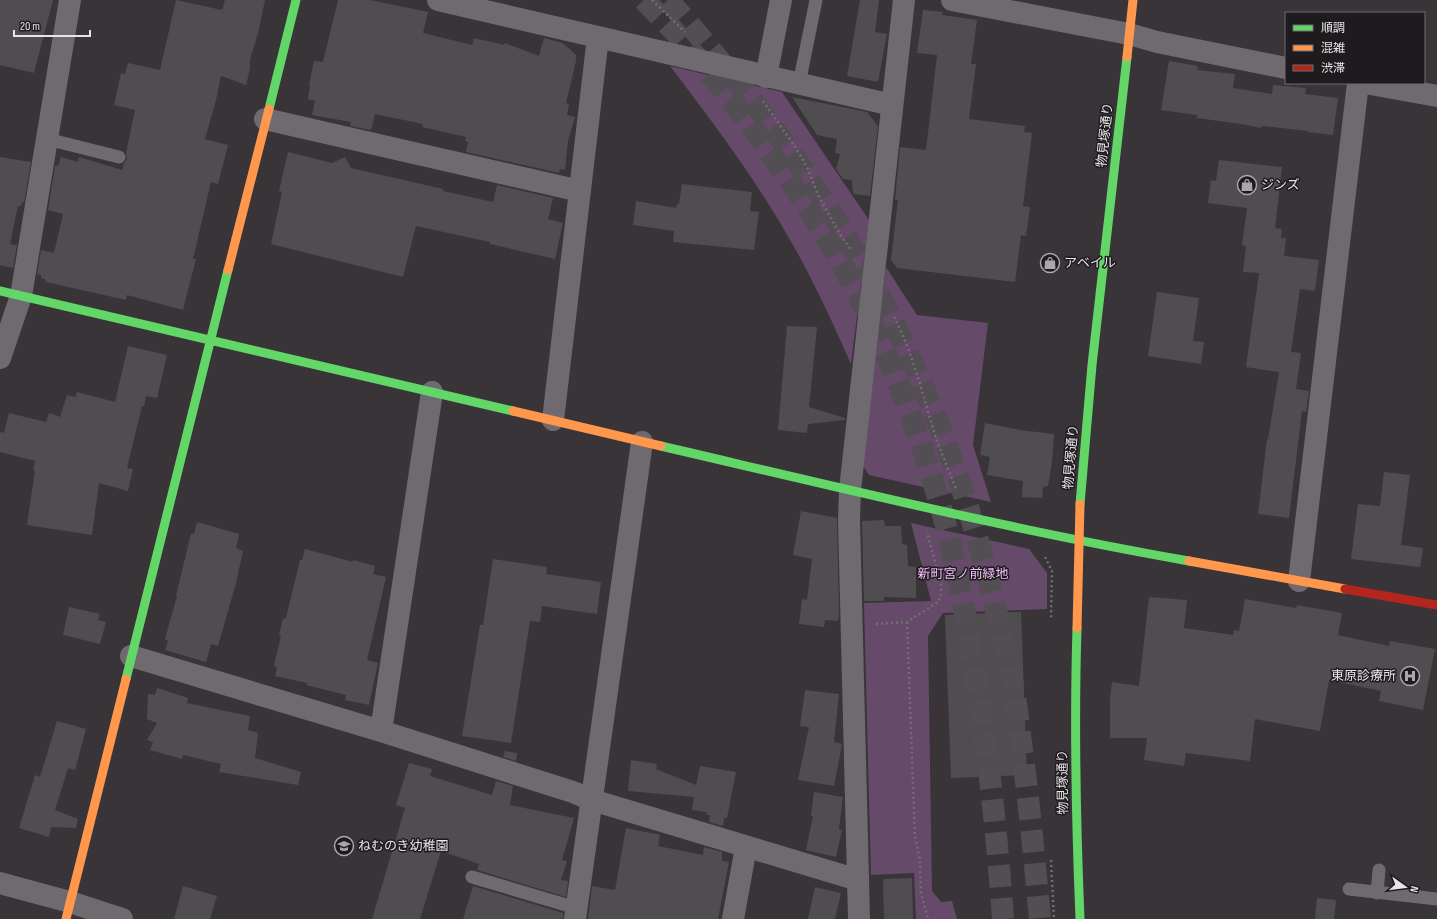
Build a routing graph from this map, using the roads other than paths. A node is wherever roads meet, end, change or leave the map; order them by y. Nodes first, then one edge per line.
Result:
1 (70, 0) edge
2 (296, 0) edge
3 (438, 0) edge
4 (781, 0) edge
5 (816, 0) edge
6 (904, 0) edge
7 (952, 0) edge
8 (1133, 0) edge
9 (1129, 34) junction
10 (598, 37) junction
11 (1285, 68) edge
12 (766, 77) junction
13 (799, 84) junction
14 (1358, 84) edge
15 (1377, 84) edge
16 (1400, 86) edge
17 (1437, 96) edge
18 (892, 105) junction
19 (265, 119) junction
20 (47, 139) junction
21 (119, 157) dead end
22 (580, 191) junction
23 (0, 291) edge
24 (21, 296) junction
25 (210, 340) junction
26 (0, 358) edge
27 (432, 392) junction
28 (553, 420) junction
29 (642, 442) junction
30 (850, 490) junction
31 (1078, 540) junction
32 (1299, 581) junction
33 (1437, 605) edge
34 (131, 656) junction
35 (381, 731) junction
36 (592, 800) junction
37 (746, 847) junction
38 (1379, 870) dead end
39 (472, 877) dead end
40 (858, 880) junction
41 (0, 883) edge
42 (1349, 889) dead end
43 (1377, 892) junction
44 (1437, 900) edge
45 (68, 911) edge
46 (576, 914) edge
47 (122, 919) edge
48 (733, 919) edge
49 (859, 919) edge
50 (1080, 919) edge

1 - 20 street
2 - 19 street
3 - 10 street
4 - 12 street
5 - 13 lane
6 - 18 street
7 - 9 street
8 - 9 street, 物見塚通り
9 - 11 street
9 - 31 street, 物見塚通り
10 - 12 street
10 - 22 street
12 - 13 street
13 - 18 street
14 - 32 street
15 - 16 street
16 - 17 street
18 - 30 street
19 - 22 street
19 - 25 street
20 - 21 lane
20 - 24 street
22 - 28 street
23 - 24 street
24 - 25 street
24 - 26 street
25 - 27 street
25 - 34 street
27 - 28 street
27 - 35 street
28 - 29 street
29 - 30 street
29 - 36 street
30 - 31 street
30 - 40 street
31 - 32 street
31 - 50 street, 物見塚通り
32 - 33 street
34 - 35 street
34 - 45 street
35 - 36 street
36 - 37 street
36 - 46 street
37 - 40 street
37 - 48 street
38 - 43 lane
39 - 46 lane
40 - 49 street
41 - 45 street
42 - 43 lane
43 - 44 lane
45 - 47 street

